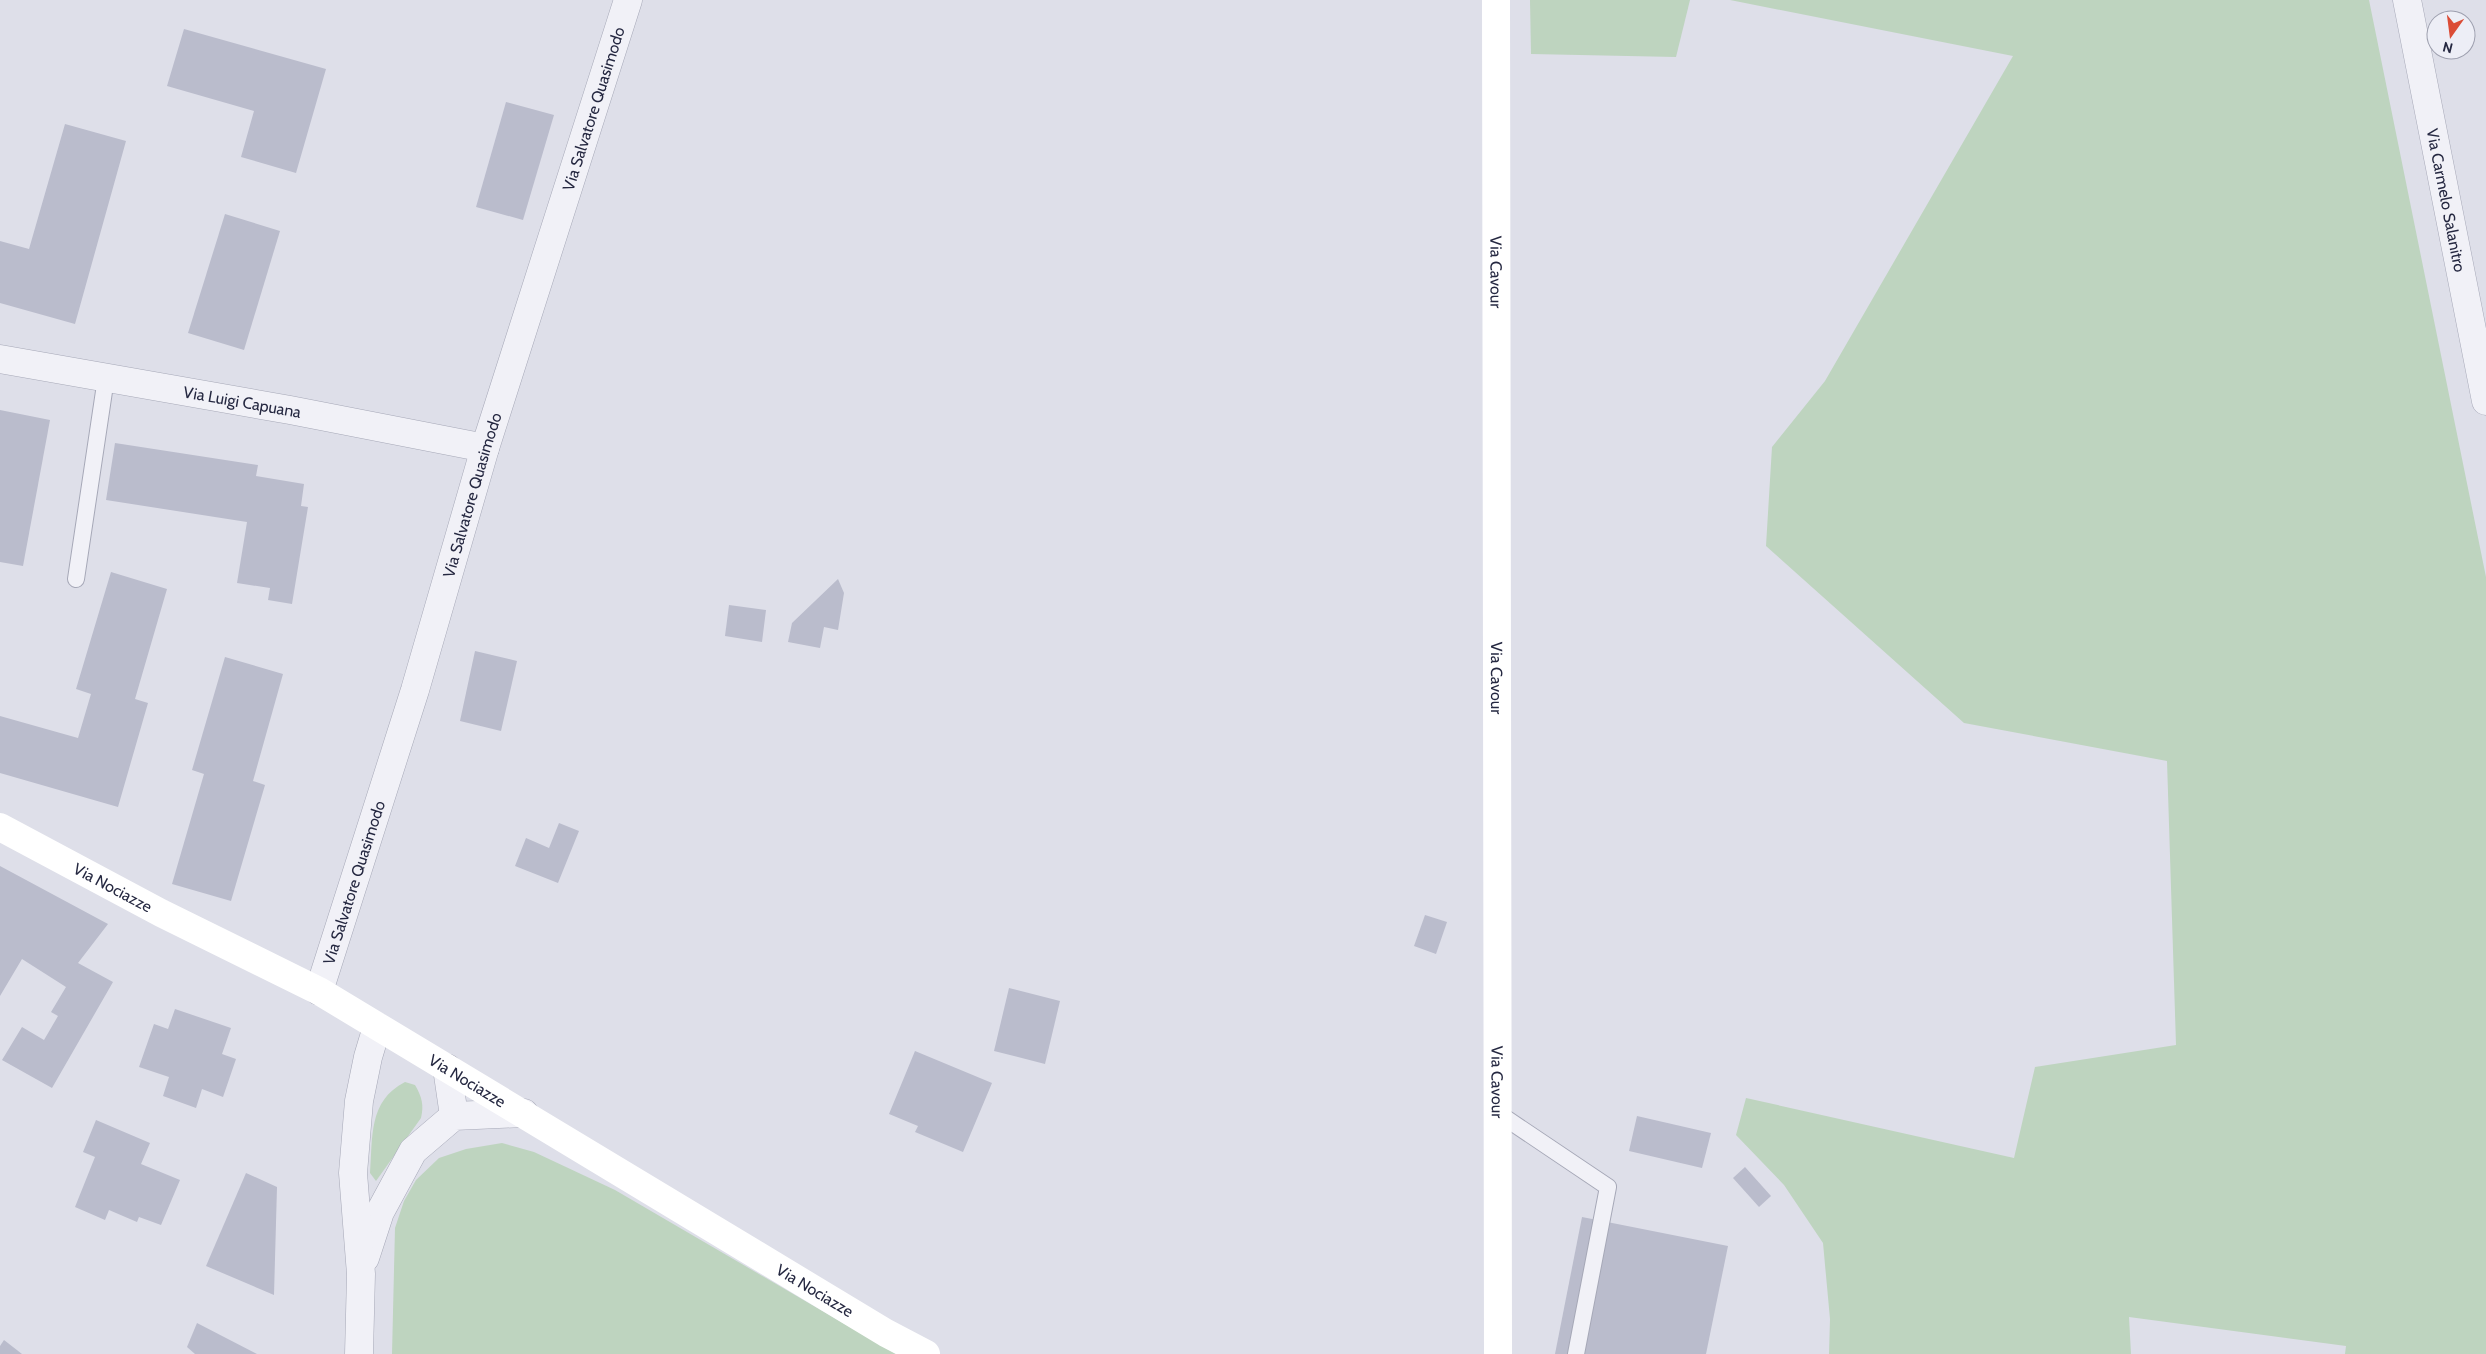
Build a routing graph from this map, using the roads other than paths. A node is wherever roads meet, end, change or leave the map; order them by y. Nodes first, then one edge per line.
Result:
1 (628, 0) edge
2 (1496, 0) edge
3 (2407, 0) edge
4 (0, 360) edge
5 (106, 378) junction
6 (2486, 401) edge
7 (485, 448) junction
8 (76, 579) dead end
9 (0, 827) edge
10 (319, 991) junction
11 (378, 1027) junction
12 (447, 1068) junction
13 (524, 1113) junction
14 (1498, 1113) junction
15 (454, 1116) junction
16 (361, 1274) junction
17 (359, 1354) edge
18 (926, 1354) edge
19 (1498, 1354) edge
20 (1576, 1354) edge

1 - 7 street, Via Salvatore Quasimodo
2 - 14 street, Via Cavour
3 - 6 street, Via Carmelo Salanitro
4 - 5 street, Via Luigi Capuana
5 - 7 street, Via Luigi Capuana
5 - 8 lane
7 - 10 street, Via Salvatore Quasimodo
9 - 10 street, Via Nociazze
10 - 11 street, Via Nociazze
11 - 12 street, Via Nociazze
11 - 16 street
12 - 13 street, Via Nociazze
12 - 15 street
13 - 15 street
13 - 18 street, Via Nociazze
14 - 19 street, Via Cavour
14 - 20 lane
15 - 16 street
16 - 17 street

